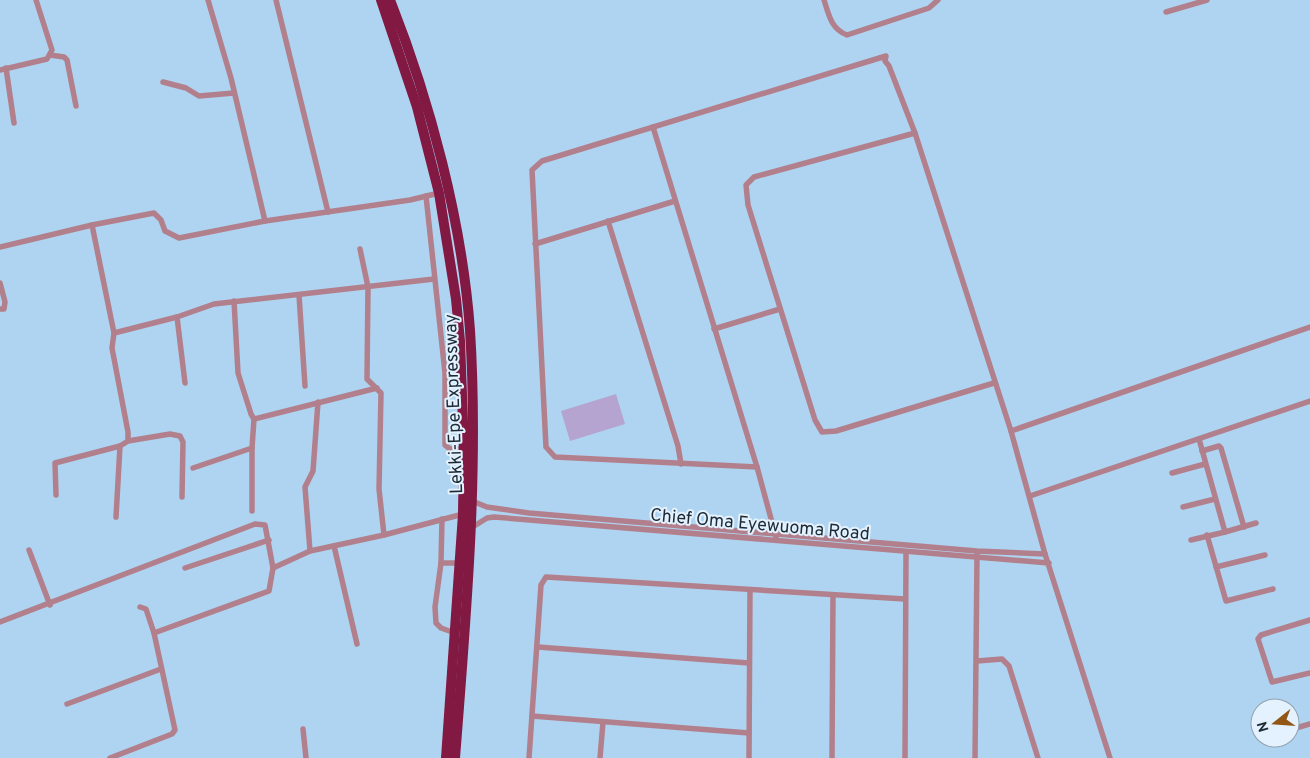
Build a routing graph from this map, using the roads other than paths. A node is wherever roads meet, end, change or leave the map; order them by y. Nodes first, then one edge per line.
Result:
1 (36, 0) edge
2 (209, 0) edge
3 (276, 0) edge
4 (381, 0) edge
5 (390, 0) edge
6 (824, 0) edge
7 (938, 0) edge
8 (1207, 0) edge
9 (1166, 12) dead end
10 (50, 55) junction
11 (3, 69) edge
12 (163, 82) dead end
13 (234, 93) junction
14 (76, 106) dead end
15 (14, 123) dead end
16 (653, 127) junction
17 (915, 133) junction
18 (439, 193) junction
19 (426, 196) junction
20 (675, 202) junction
21 (328, 212) junction
22 (265, 220) junction
23 (608, 221) junction
24 (443, 222) junction
25 (92, 225) junction
26 (430, 225) junction
27 (535, 244) junction
28 (0, 247) edge
29 (360, 249) dead end
30 (434, 279) junction
31 (0, 283) edge
32 (368, 287) junction
33 (299, 295) junction
34 (234, 301) junction
35 (0, 309) edge
36 (780, 309) junction
37 (177, 317) junction
38 (1310, 327) edge
39 (714, 329) junction
40 (114, 333) junction
41 (185, 383) dead end
42 (994, 383) junction
43 (305, 386) dead end
44 (377, 388) junction
45 (1310, 401) edge
46 (318, 402) junction
47 (254, 418) junction
48 (1011, 431) junction
49 (1199, 439) junction
50 (128, 440) junction
51 (120, 446) junction
52 (252, 448) junction
53 (464, 448) junction
54 (1202, 451) junction
55 (681, 464) junction
56 (1205, 464) junction
57 (757, 467) junction
58 (193, 468) dead end
59 (1172, 473) dead end
60 (56, 495) dead end
61 (1030, 496) junction
62 (182, 497) dead end
63 (1215, 499) junction
64 (472, 501) junction
65 (1182, 507) dead end
66 (252, 511) dead end
67 (463, 514) junction
68 (116, 516) dead end
69 (442, 519) junction
70 (1256, 523) dead end
71 (1244, 527) junction
72 (471, 528) junction
73 (1224, 532) junction
74 (384, 535) junction
75 (1207, 535) junction
76 (776, 537) junction
77 (269, 540) junction
78 (1191, 540) dead end
79 (334, 546) junction
80 (29, 550) dead end
81 (310, 551) junction
82 (977, 551) junction
83 (906, 552) junction
84 (1046, 554) junction
85 (1265, 555) dead end
86 (977, 558) junction
87 (441, 563) junction
88 (460, 563) junction
89 (1049, 563) junction
90 (1216, 567) junction
91 (185, 568) dead end
92 (273, 568) junction
93 (1273, 589) dead end
94 (750, 590) junction
95 (833, 596) junction
96 (905, 599) junction
97 (50, 605) junction
98 (140, 607) dead end
99 (1310, 620) edge
100 (0, 622) edge
101 (154, 632) junction
102 (455, 633) junction
103 (357, 644) dead end
104 (538, 647) junction
105 (976, 661) junction
106 (749, 663) junction
107 (161, 669) junction
108 (1310, 673) edge
109 (67, 704) dead end
110 (532, 716) junction
111 (603, 722) junction
112 (303, 729) dead end
113 (749, 733) junction
114 (452, 738) junction
115 (110, 758) edge
116 (306, 758) edge
117 (446, 758) edge
118 (455, 758) edge
119 (529, 758) edge
120 (600, 758) edge
121 (749, 758) edge
122 (832, 758) edge
123 (905, 758) edge
124 (975, 758) edge
125 (1038, 758) edge
126 (1110, 758) edge

1 - 10 street
2 - 13 street
3 - 21 street
4 - 18 highway, Lekki-Epe Expressway
5 - 64 highway, Lekki-Epe Expressway
6 - 7 street
8 - 9 street
10 - 11 street
10 - 14 street
11 - 15 street
12 - 13 street
13 - 22 street
16 - 17 street
16 - 20 street
16 - 27 street
17 - 36 street
17 - 42 street
18 - 19 street
18 - 24 highway, Lekki-Epe Expressway
19 - 21 street
19 - 26 street
20 - 23 street
20 - 39 street
21 - 22 street
22 - 25 street
23 - 27 street
23 - 55 street
24 - 26 street
24 - 53 highway, Lekki-Epe Expressway
25 - 28 street
25 - 40 street
26 - 30 street
27 - 55 street
29 - 32 street
30 - 32 street
30 - 53 street
31 - 35 street
32 - 33 street
32 - 44 street
33 - 34 street
33 - 43 street
34 - 37 street
34 - 47 street
36 - 39 street
36 - 42 street
37 - 40 street
37 - 41 street
38 - 48 street
39 - 57 street
40 - 50 street
42 - 48 street
44 - 46 street
44 - 74 street
45 - 49 street
46 - 47 street
46 - 81 street
47 - 52 street
48 - 61 street
49 - 54 street
49 - 61 street
50 - 51 street
50 - 62 street
51 - 60 street
51 - 68 street
52 - 58 street
52 - 66 street
53 - 67 highway, Lekki-Epe Expressway
54 - 56 street
54 - 71 street
55 - 57 street
56 - 59 street
56 - 63 street
57 - 76 street
61 - 84 street
63 - 65 street
63 - 73 street
64 - 72 highway, Lekki-Epe Expressway
64 - 76 street, Chief Oma Eyewuoma Road
67 - 69 street
67 - 88 highway, Lekki-Epe Expressway
69 - 74 street
69 - 87 street
70 - 71 street
71 - 73 street
72 - 76 street, Chief Oma Eyewuoma Road
72 - 114 highway, Lekki-Epe Expressway
73 - 75 street
74 - 79 street
75 - 78 street
75 - 90 street
76 - 82 street, Chief Oma Eyewuoma Road
76 - 83 street, Chief Oma Eyewuoma Road
77 - 91 street
77 - 92 street
77 - 97 street
79 - 81 street
79 - 103 street
80 - 97 street
81 - 92 street
82 - 84 street, Chief Oma Eyewuoma Road
82 - 86 street
83 - 86 street, Chief Oma Eyewuoma Road
83 - 96 street
84 - 89 street
85 - 90 street
86 - 89 street, Chief Oma Eyewuoma Road
86 - 105 street
87 - 88 street
87 - 102 street
88 - 102 highway, Lekki-Epe Expressway
89 - 126 street
90 - 93 street
92 - 101 street
94 - 95 street
94 - 104 street
94 - 106 street
95 - 96 street
95 - 122 street
96 - 123 street
97 - 100 street
98 - 101 street
99 - 108 street
101 - 107 street
102 - 114 highway, Lekki-Epe Expressway
104 - 106 street
104 - 110 street
105 - 124 street
105 - 125 street
106 - 113 street
107 - 109 street
107 - 115 street
110 - 111 street
110 - 119 street
111 - 113 street
111 - 120 street
112 - 116 street
113 - 121 street
114 - 117 highway, Lekki-Epe Expressway
114 - 118 highway, Lekki-Epe Expressway

